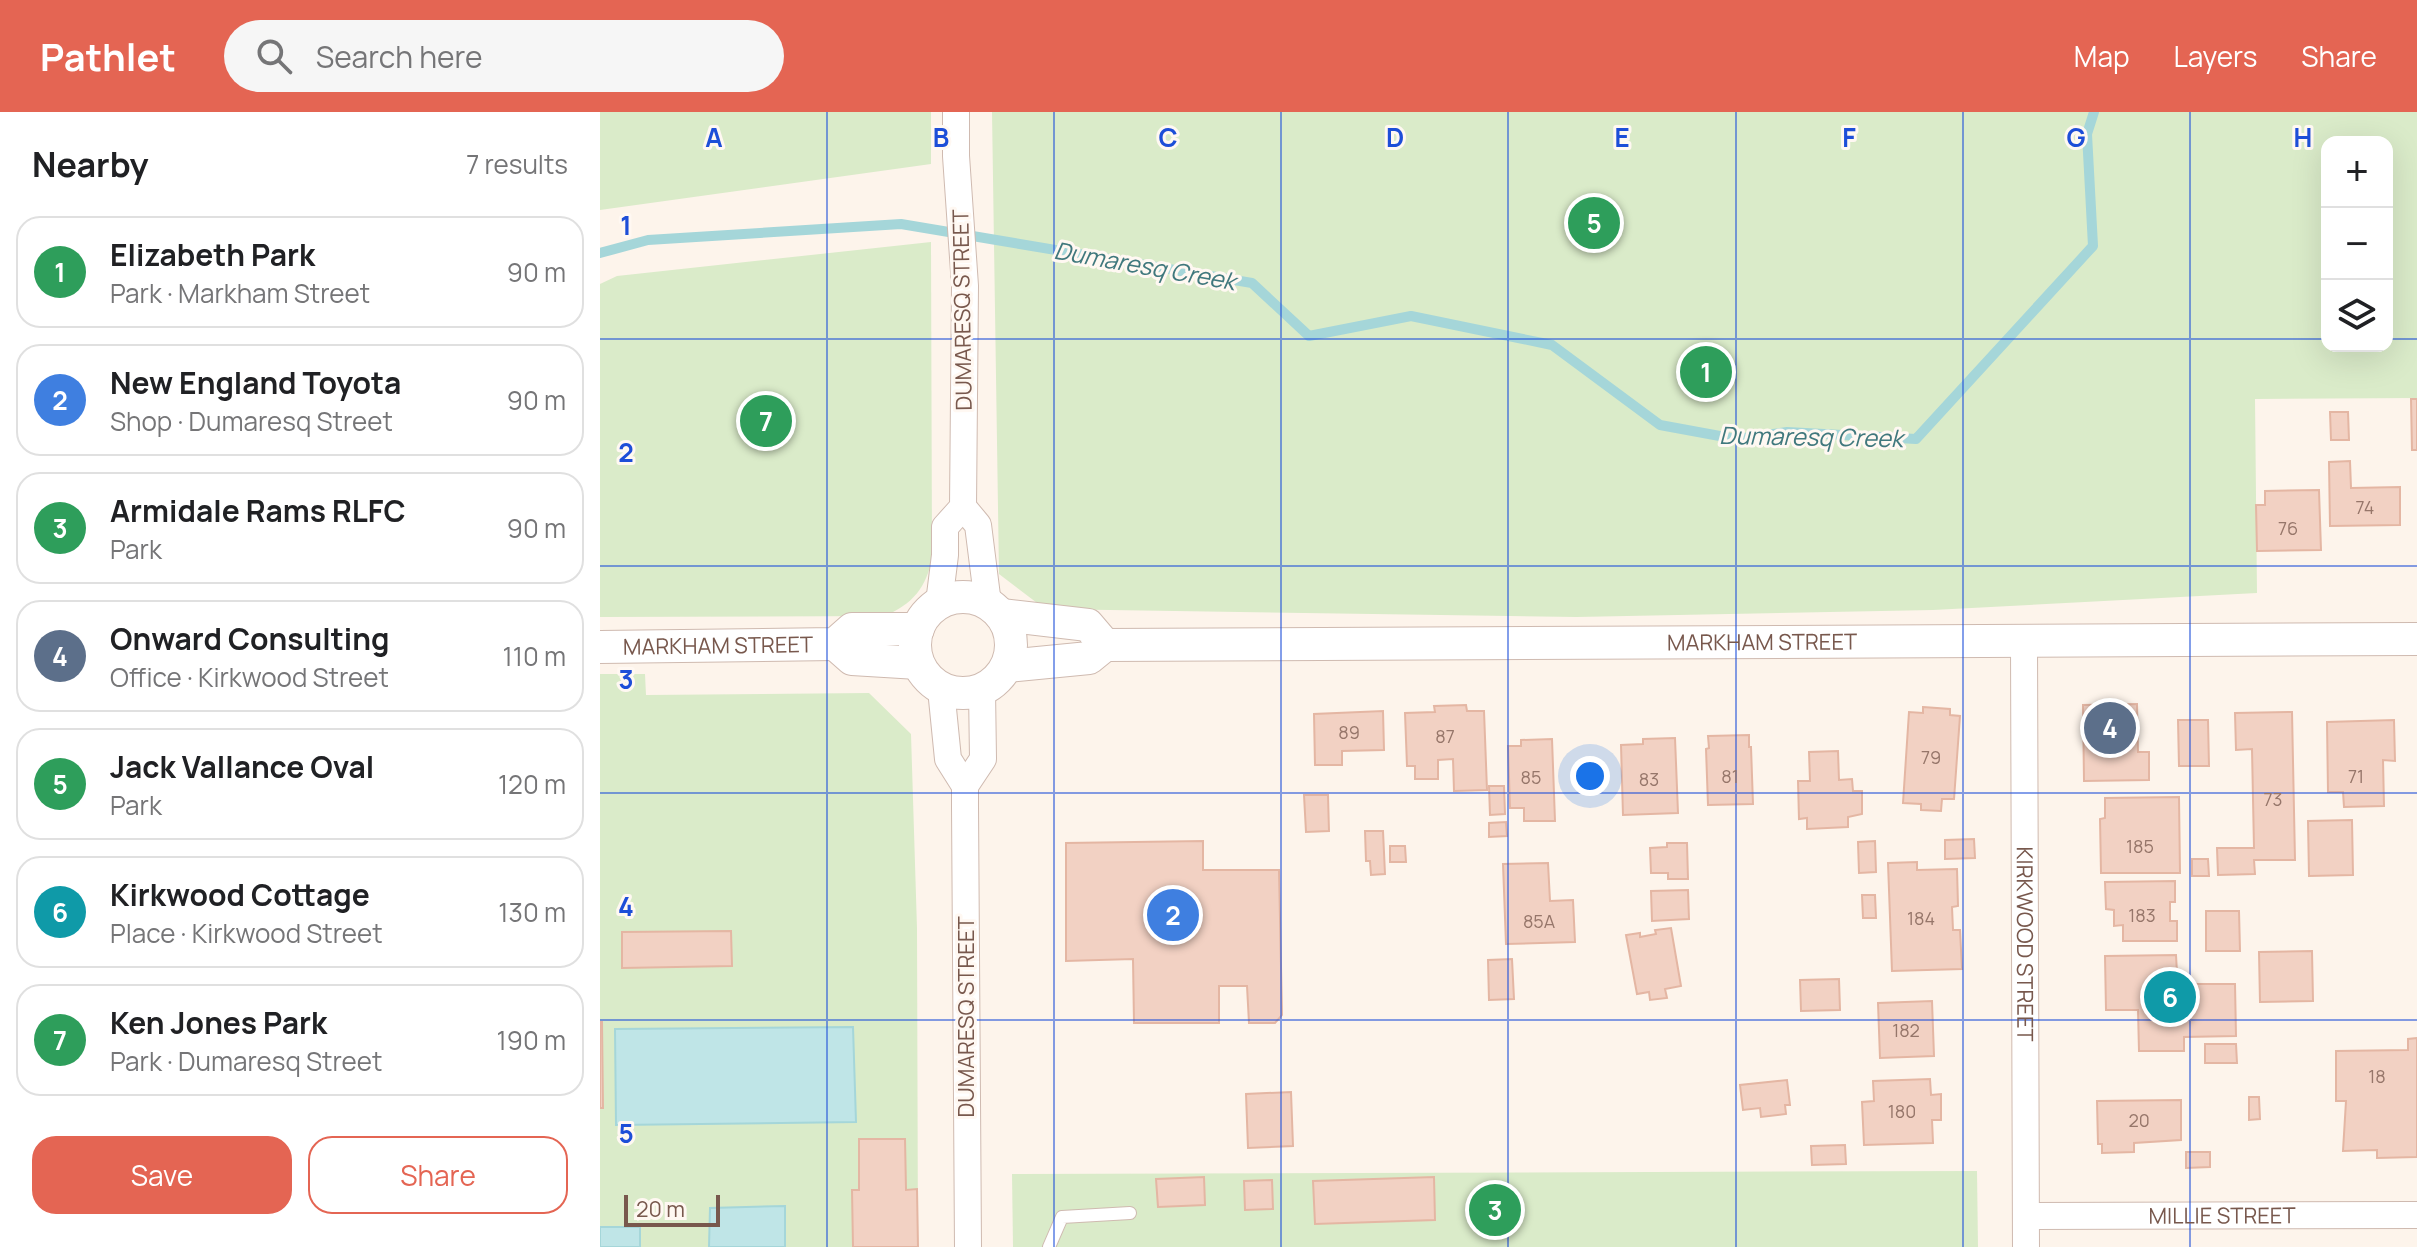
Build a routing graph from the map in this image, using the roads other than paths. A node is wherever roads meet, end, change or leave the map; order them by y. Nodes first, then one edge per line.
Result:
1 (956, 112) edge
2 (963, 507) junction
3 (939, 603) junction
4 (995, 609) junction
5 (918, 629) junction
6 (2417, 639) edge
7 (2024, 642) junction
8 (835, 644) junction
9 (1105, 645) junction
10 (600, 647) edge
11 (918, 663) junction
12 (1007, 666) junction
13 (941, 689) junction
14 (982, 690) junction
15 (965, 786) junction
16 (1130, 1213) dead end
17 (2417, 1215) edge
18 (2026, 1216) junction
19 (968, 1247) edge
20 (1049, 1247) edge
21 (2026, 1247) edge

1 - 2 street, DUMARESQ STREET
2 - 3 street, DUMARESQ STREET
2 - 4 street, DUMARESQ STREET
3 - 4 street
3 - 5 street
4 - 9 street
4 - 12 street
5 - 8 street, MARKHAM STREET
5 - 11 street
6 - 7 street, MARKHAM STREET
7 - 9 street, MARKHAM STREET
7 - 18 street, KIRKWOOD STREET
8 - 10 street, MARKHAM STREET
8 - 11 street, MARKHAM STREET
9 - 12 street, MARKHAM STREET
11 - 13 street
12 - 14 street
13 - 14 street
13 - 15 street, DUMARESQ STREET
14 - 15 street, DUMARESQ STREET
15 - 19 street, DUMARESQ STREET
16 - 20 lane
17 - 18 street, MILLIE STREET
18 - 21 street, KIRKWOOD STREET

